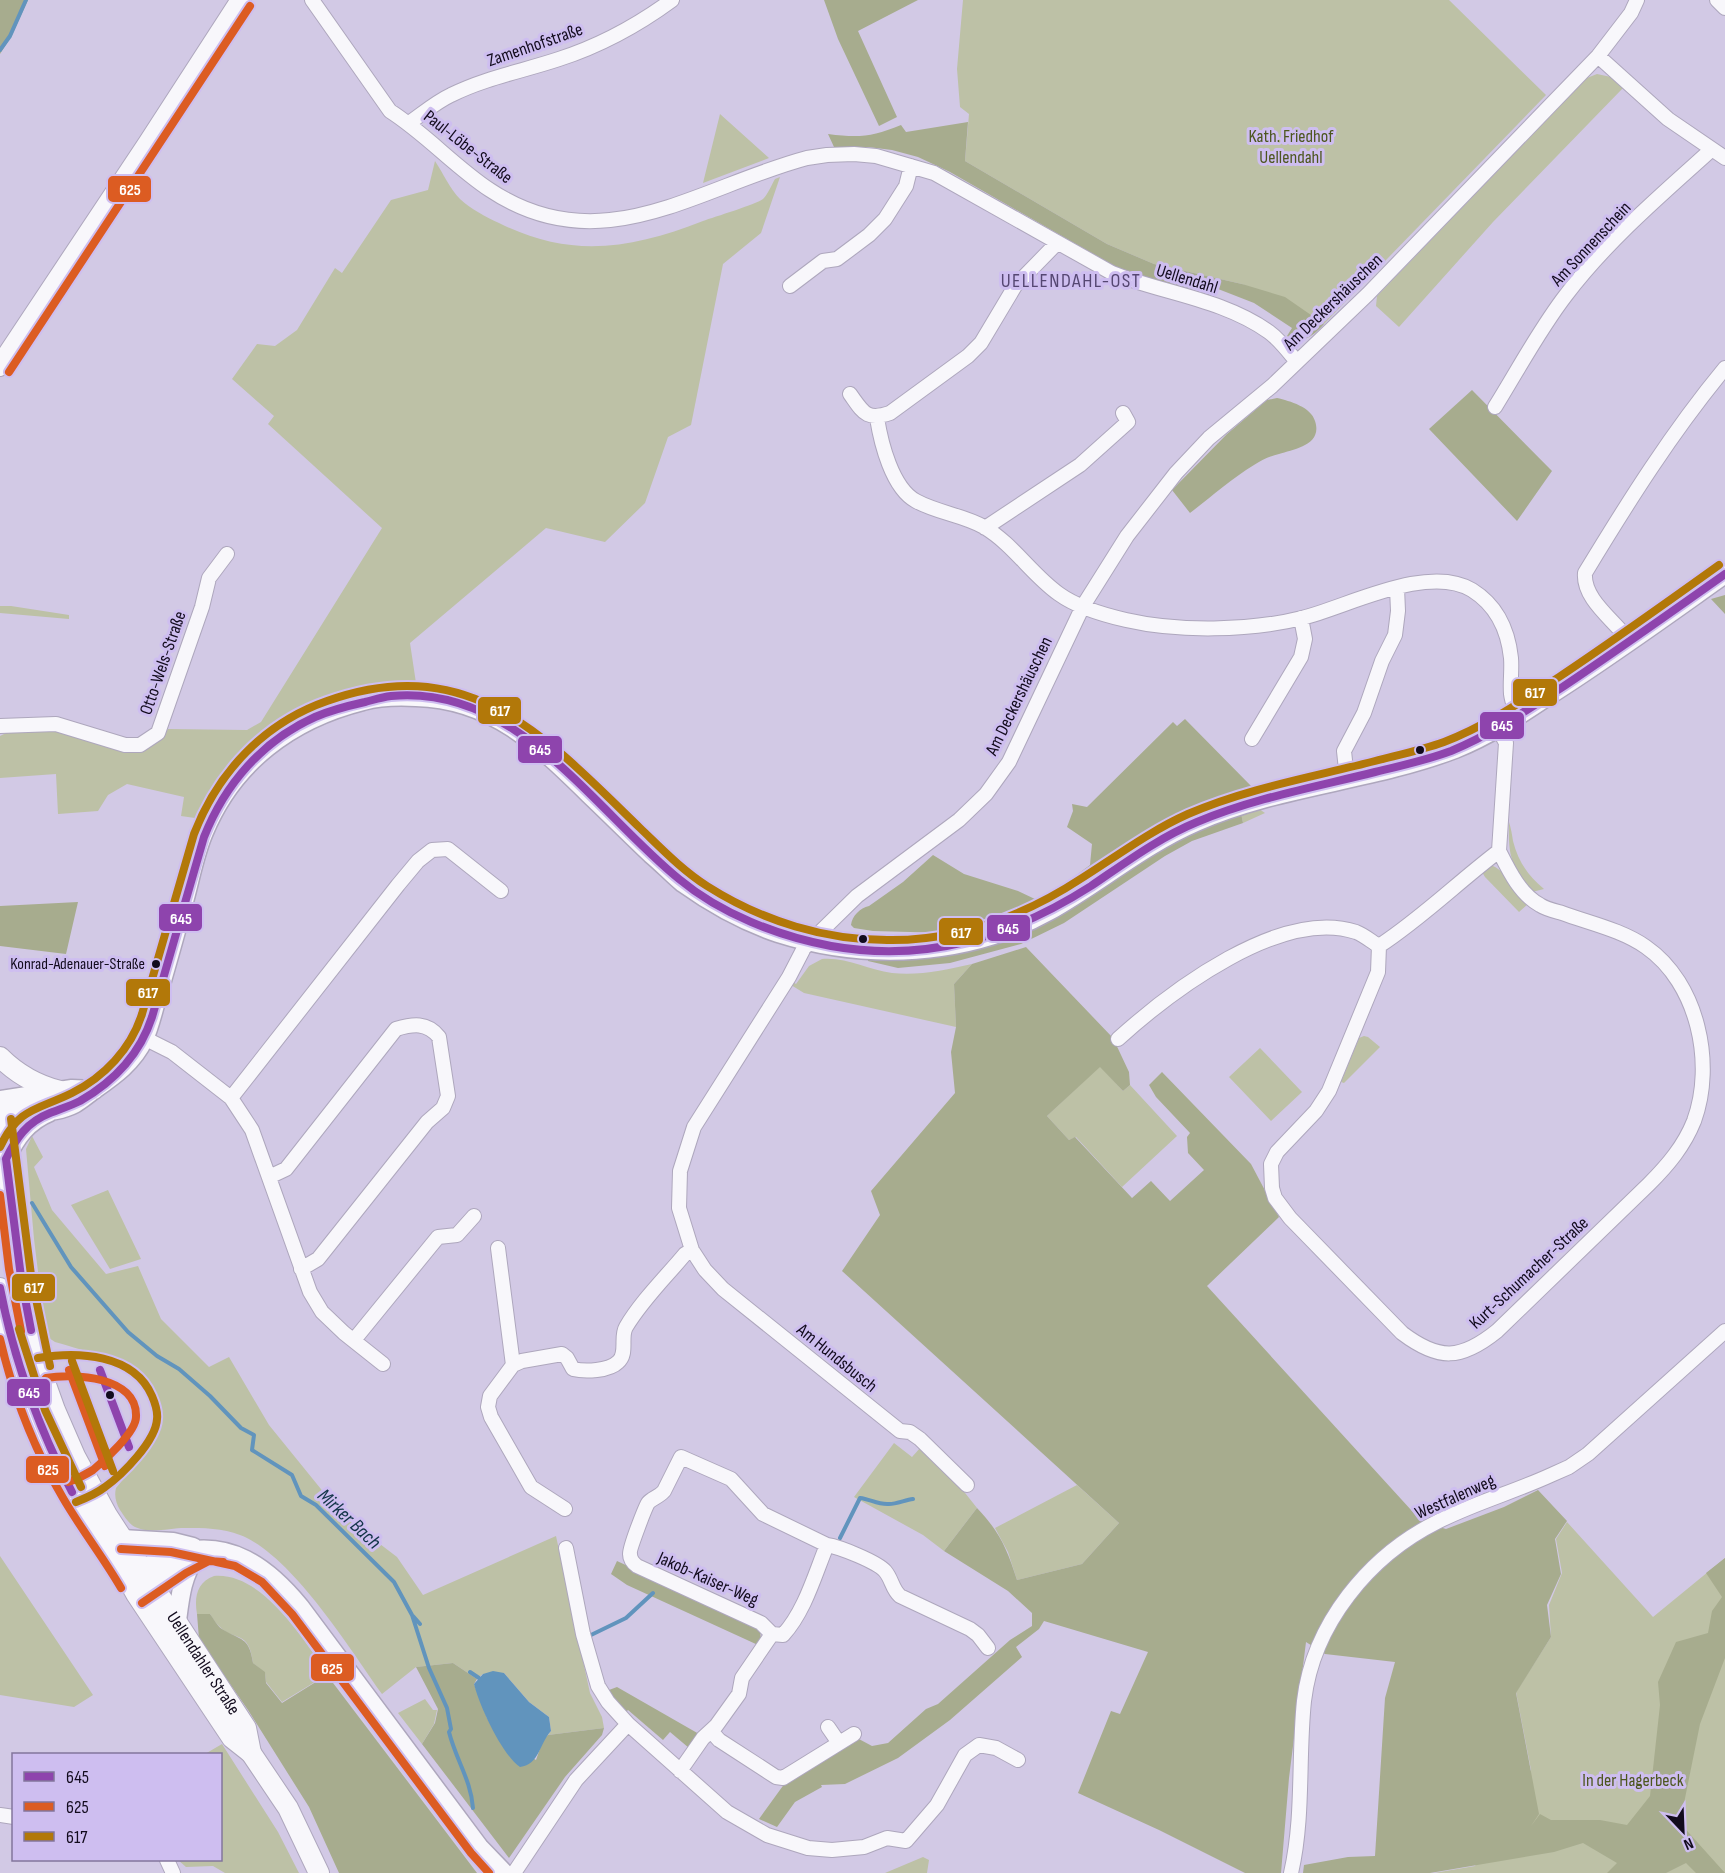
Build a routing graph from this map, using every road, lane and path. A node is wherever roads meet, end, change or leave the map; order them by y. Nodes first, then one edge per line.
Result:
1 (241, 0) edge
2 (312, 0) edge
3 (672, 0) edge
4 (1637, 0) edge
5 (1717, 0) edge
6 (1725, 8) edge
7 (1598, 56) junction
8 (409, 123) junction
9 (1712, 150) junction
10 (827, 154) joint
11 (1725, 158) edge
12 (911, 166) junction
13 (1057, 243) junction
14 (790, 286) dead end
15 (1298, 362) junction
16 (0, 366) edge
17 (1725, 368) edge
18 (850, 394) dead end
19 (1495, 407) dead end
20 (1123, 413) dead end
21 (877, 418) junction
22 (985, 528) junction
23 (227, 554) dead end
24 (1725, 574) edge
25 (1397, 588) junction
26 (1083, 606) junction
27 (1301, 618) junction
28 (1621, 631) dead end
29 (1517, 716) junction
30 (0, 726) edge
31 (1498, 728) junction
32 (1252, 739) dead end
33 (1347, 779) junction
34 (1499, 851) junction
35 (501, 891) dead end
36 (811, 942) junction
37 (1379, 946) junction
38 (144, 1038) junction
39 (1118, 1040) dead end
40 (0, 1057) edge
41 (231, 1098) junction
42 (57, 1100) junction
43 (0, 1102) edge
44 (0, 1110) edge
45 (6, 1159) junction
46 (269, 1177) junction
47 (474, 1216) dead end
48 (498, 1248) dead end
49 (692, 1250) junction
50 (302, 1269) junction
51 (0, 1288) edge
52 (1725, 1331) edge
53 (354, 1340) junction
54 (383, 1364) dead end
55 (513, 1365) junction
56 (967, 1485) dead end
57 (565, 1509) dead end
58 (122, 1539) junction
59 (827, 1545) junction
60 (566, 1548) dead end
61 (202, 1553) junction
62 (139, 1581) junction
63 (177, 1621) junction
64 (772, 1634) junction
65 (988, 1648) dead end
66 (627, 1724) junction
67 (828, 1727) dead end
68 (711, 1731) junction
69 (854, 1734) dead end
70 (839, 1743) junction
71 (251, 1753) junction
72 (1018, 1760) dead end
73 (680, 1771) junction
74 (319, 1873) edge
75 (504, 1873) edge
76 (514, 1873) edge
77 (1291, 1873) edge

1 - 16 main road
2 - 8 street, Paul-Löbe-Straße
3 - 8 street, Zamenhofstraße
4 - 7 street, Am Deckershäuschen
5 - 6 street
7 - 9 street
7 - 15 street, Am Deckershäuschen
8 - 10 street, Paul-Löbe-Straße
9 - 11 street
9 - 19 street, Am Sonnenschein
10 - 12 street, Uellendahl
12 - 13 street, Uellendahl
12 - 14 street
13 - 15 street, Uellendahl
13 - 21 street
15 - 26 street, Am Deckershäuschen
17 - 28 street
18 - 21 street
20 - 22 street
21 - 22 street
22 - 26 street
23 - 30 street, Otto-Wels-Straße
24 - 29 street
25 - 27 street
25 - 29 street
25 - 33 street
26 - 27 street
26 - 36 street, Am Deckershäuschen
27 - 32 street
29 - 31 street
31 - 33 street
31 - 34 street
33 - 36 street
34 - 37 street
34 - 37 street, Kurt-Schumacher-Straße
35 - 41 street
36 - 38 street
36 - 49 street, Am Deckershäuschen
37 - 39 street
38 - 41 street
38 - 42 street
40 - 42 main road
41 - 46 street
42 - 43 street
42 - 44 street
42 - 45 street
43 - 44 main road, Uellendahler Straße
44 - 45 main road, Uellendahler Straße
45 - 58 main road, Uellendahler Straße
46 - 50 street
46 - 50 street
47 - 53 street
48 - 55 street
49 - 55 street
49 - 56 street, Am Hundsbusch
50 - 53 street
51 - 62 main road, Uellendahler Straße
52 - 77 street, Westfalenweg
53 - 54 street
55 - 57 street
58 - 61 street
58 - 62 main road, Uellendahler Straße
59 - 64 street
59 - 64 street, Jakob-Kaiser-Weg
59 - 65 street, Jakob-Kaiser-Weg
60 - 66 street
61 - 62 street
61 - 63 street
61 - 75 street
62 - 63 main road, Uellendahler Straße
62 - 71 main road, Uellendahler Straße
63 - 71 main road, Uellendahler Straße
64 - 68 street
66 - 73 street
66 - 76 street
67 - 70 street
68 - 70 street
68 - 73 street
69 - 70 street
71 - 74 main road, Uellendahler Straße
72 - 73 street

